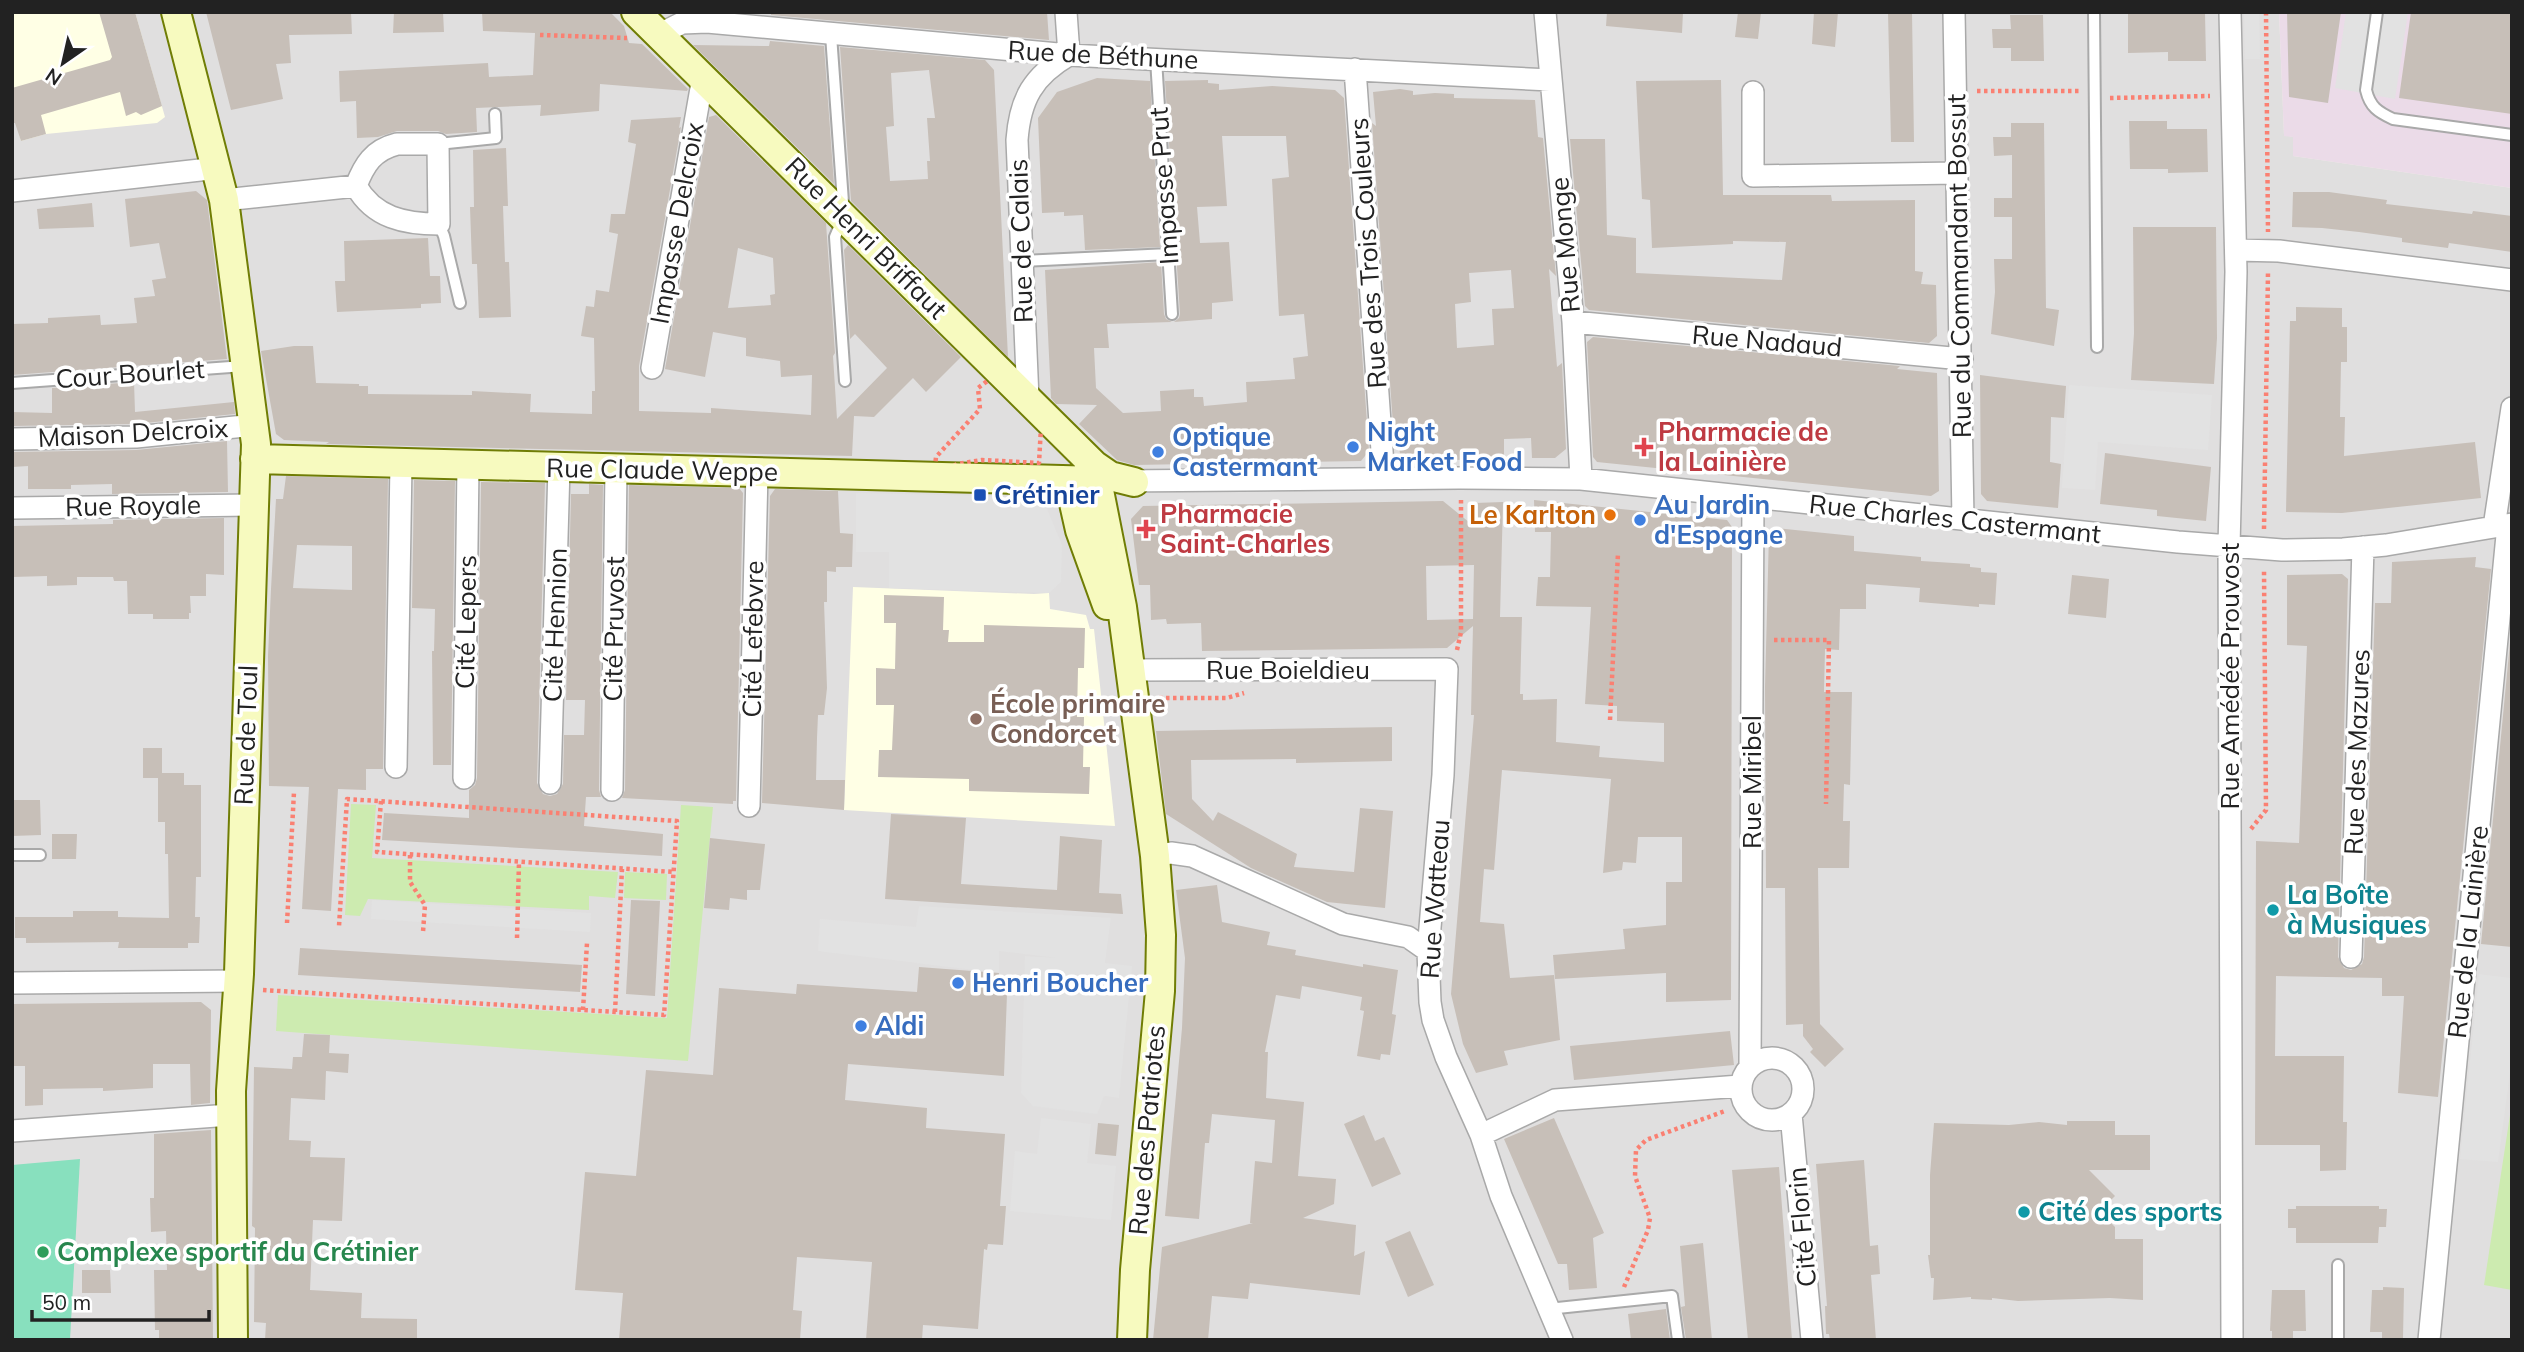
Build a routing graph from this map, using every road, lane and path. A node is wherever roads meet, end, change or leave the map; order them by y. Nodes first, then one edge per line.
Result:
1 (176, 12) edge
2 (636, 12) edge
3 (1066, 12) edge
4 (1545, 12) edge
5 (1954, 12) edge
6 (2094, 12) edge
7 (2230, 12) edge
8 (2266, 12) edge
9 (2377, 12) edge
10 (659, 34) junction
11 (540, 35) dead end
12 (831, 35) junction
13 (1016, 51) junction
14 (1069, 55) junction
15 (1156, 59) junction
16 (1354, 69) junction
17 (703, 77) junction
18 (1550, 80) junction
19 (1032, 87) junction
20 (1955, 90) junction
21 (1753, 92) dead end
22 (2095, 94) junction
23 (2232, 96) junction
24 (495, 114) dead end
25 (2512, 135) edge
26 (438, 144) junction
27 (218, 168) junction
28 (1957, 173) junction
29 (356, 186) junction
30 (12, 191) edge
31 (224, 200) junction
32 (844, 216) junction
33 (439, 224) junction
34 (2236, 250) junction
35 (2268, 250) junction
36 (1169, 254) junction
37 (1021, 261) junction
38 (2512, 280) edge
39 (460, 303) dead end
40 (1172, 314) dead end
41 (1573, 322) junction
42 (2097, 346) dead end
43 (1962, 359) junction
44 (247, 365) junction
45 (652, 368) dead end
46 (845, 381) dead end
47 (12, 383) edge
48 (1028, 399) junction
49 (2512, 408) edge
50 (254, 425) junction
51 (1063, 434) junction
52 (12, 439) edge
53 (256, 459) junction
54 (401, 463) junction
55 (468, 465) junction
56 (559, 467) junction
57 (616, 469) junction
58 (757, 472) junction
59 (1096, 473) junction
60 (934, 477) junction
61 (1461, 478) junction
62 (1384, 479) junction
63 (1581, 479) junction
64 (1020, 480) junction
65 (1069, 481) junction
66 (1134, 482) joint
67 (1753, 498) junction
68 (253, 505) junction
69 (12, 508) edge
70 (1964, 519) junction
71 (2505, 525) edge
72 (2229, 546) junction
73 (2363, 547) junction
74 (2264, 549) junction
75 (1618, 553) dead end
76 (1752, 639) junction
77 (1130, 670) junction
78 (1447, 670) junction
79 (1248, 691) dead end
80 (1134, 698) junction
81 (1610, 720) dead end
82 (396, 767) dead end
83 (464, 778) dead end
84 (550, 783) dead end
85 (612, 790) dead end
86 (294, 792) dead end
87 (381, 801) junction
88 (1826, 804) dead end
89 (749, 806) dead end
90 (2248, 833) dead end
91 (12, 855) edge
92 (40, 855) dead end
93 (410, 855) junction
94 (1155, 856) junction
95 (519, 862) junction
96 (622, 869) junction
97 (674, 872) junction
98 (287, 923) dead end
99 (339, 926) dead end
100 (423, 932) dead end
101 (517, 938) dead end
102 (587, 943) dead end
103 (1428, 951) junction
104 (2351, 957) dead end
105 (12, 983) edge
106 (237, 993) junction
107 (583, 1010) junction
108 (615, 1012) junction
109 (1750, 1066) junction
110 (1742, 1095) junction
111 (1791, 1114) junction
112 (230, 1115) junction
113 (12, 1131) edge
114 (1480, 1135) junction
115 (2338, 1265) dead end
116 (1620, 1301) junction
117 (1548, 1309) junction
118 (233, 1340) edge
119 (1132, 1340) edge
120 (1562, 1340) edge
121 (1678, 1340) edge
122 (1812, 1340) edge
123 (2232, 1340) edge
124 (2338, 1340) edge
125 (2429, 1340) edge

1 - 27 street, Rue de Toul
2 - 10 street, Rue Henri Briffaut
3 - 14 street
4 - 18 street, Rue Monge
5 - 20 street, Rue du Commandant Bossut
6 - 22 lane
7 - 23 street, Rue Amédée Prouvost
8 - 35 path
9 - 25 lane
10 - 11 path
10 - 12 street, Rue de Béthune
10 - 17 street, Rue Henri Briffaut
12 - 13 street, Rue de Béthune
12 - 32 lane
13 - 14 street, Rue de Béthune
13 - 19 street
14 - 15 street, Rue de Béthune
14 - 19 street, Rue de Calais
15 - 16 street, Rue de Béthune
15 - 36 lane, Impasse Prut
16 - 18 street, Rue de Béthune
16 - 62 street, Rue des Trois Couleurs
17 - 32 street, Rue Henri Briffaut
17 - 45 street, Impasse Delcroix
18 - 41 street, Rue Monge
19 - 37 street, Rue de Calais
20 - 22 path
20 - 28 street, Rue du Commandant Bossut
21 - 28 street
22 - 23 path
22 - 42 lane
23 - 34 street, Rue Amédée Prouvost
24 - 26 lane
26 - 29 street
26 - 33 street
27 - 30 street
27 - 31 street, Rue de Toul
28 - 43 street, Rue du Commandant Bossut
29 - 31 street
29 - 33 street
31 - 44 street, Rue de Toul
32 - 46 lane
32 - 48 street, Rue Henri Briffaut
33 - 39 lane
34 - 35 street
34 - 72 street, Rue Amédée Prouvost
35 - 38 street
35 - 74 path
36 - 37 lane
36 - 40 lane, Impasse Prut
37 - 48 street, Rue de Calais
41 - 43 street, Rue Nadaud
41 - 63 street, Rue Monge
43 - 70 street, Rue du Commandant Bossut
44 - 47 lane, Cour Bourlet
44 - 50 street, Rue de Toul
48 - 51 street, Rue Henri Briffaut
49 - 71 street, Rue de la Lainière
50 - 52 street, Maison Delcroix
50 - 53 street, Rue de Toul
51 - 59 street, Rue Henri Briffaut
51 - 64 street
53 - 54 street, Rue Claude Weppe
53 - 68 street, Rue de Toul
54 - 55 street, Rue Claude Weppe
54 - 82 street
55 - 56 street, Rue Claude Weppe
55 - 83 street, Cité Lepers
56 - 57 street, Rue Claude Weppe
56 - 84 street, Cité Hennion
57 - 58 street, Rue Claude Weppe
57 - 85 street, Cité Pruvost
58 - 60 street, Rue Claude Weppe
58 - 89 street, Cité Lefebvre
59 - 65 street
59 - 66 street
59 - 77 street, Rue des Patriotes
60 - 60 path
60 - 64 street, Rue Claude Weppe
61 - 62 street, Rue Charles Castermant
61 - 63 street, Rue Charles Castermant
61 - 78 path
62 - 66 street, Rue Charles Castermant
63 - 67 street, Rue Charles Castermant
64 - 65 street, Rue Claude Weppe
65 - 77 street, Rue des Patriotes
67 - 70 street, Rue Charles Castermant
67 - 76 street, Rue Miribel
68 - 69 street, Rue Royale
68 - 106 street, Rue de Toul
70 - 72 street, Rue Charles Castermant
71 - 73 street, Rue Charles Castermant
71 - 125 street, Rue de la Lainière
72 - 74 street, Rue Charles Castermant
72 - 123 street, Rue Amédée Prouvost
73 - 74 street, Rue Charles Castermant
73 - 104 street, Rue des Mazures
74 - 90 path
75 - 81 path
76 - 88 path
76 - 109 street, Rue Miribel
77 - 78 street, Rue Boieldieu
77 - 80 street, Rue des Patriotes
78 - 103 street, Rue Watteau
79 - 80 path
80 - 94 street, Rue des Patriotes
86 - 98 path
87 - 93 path
87 - 97 path
87 - 99 path
91 - 92 lane
93 - 95 path
93 - 100 path
94 - 103 street
94 - 119 street, Rue des Patriotes
95 - 96 path
95 - 101 path
96 - 97 path
96 - 108 path
97 - 108 path
102 - 107 path
103 - 114 street, Rue Watteau
105 - 106 street
106 - 107 path
106 - 112 street, Rue de Toul
107 - 108 path
109 - 110 street, Rue Miribel
109 - 111 street
110 - 111 street
110 - 114 street
110 - 116 path
111 - 122 street, Cité Florin
112 - 113 street
112 - 118 street, Rue de Toul
114 - 117 street, Rue Watteau
115 - 124 lane
116 - 117 lane
116 - 121 lane
117 - 120 street, Rue Watteau

